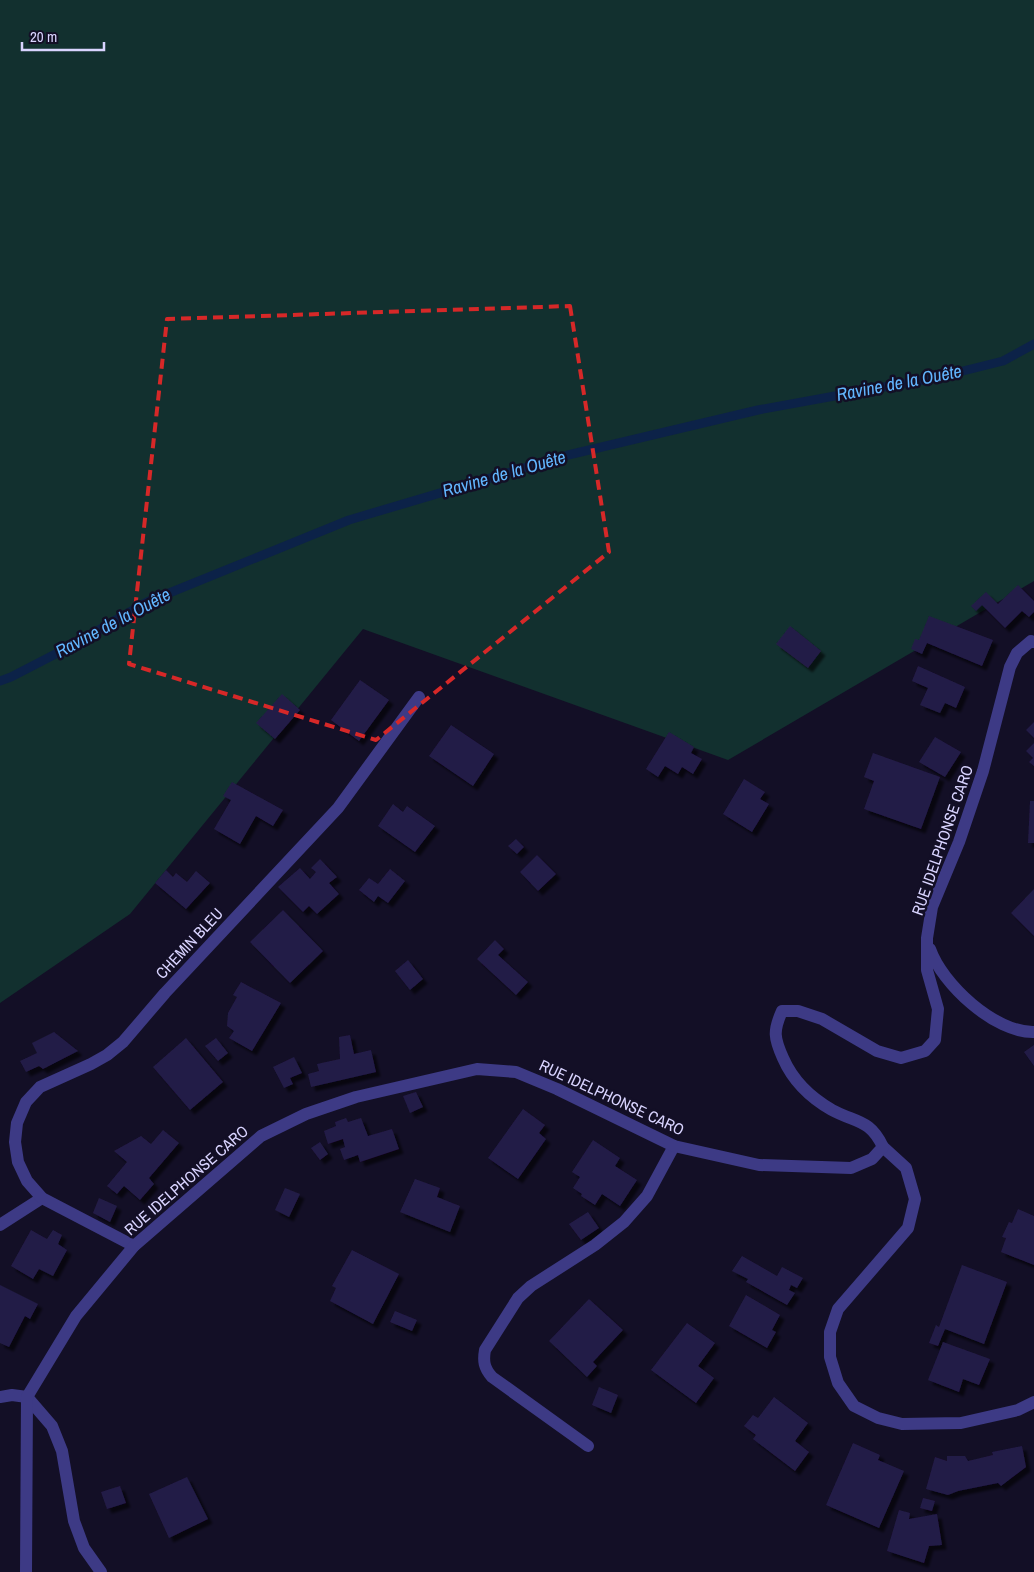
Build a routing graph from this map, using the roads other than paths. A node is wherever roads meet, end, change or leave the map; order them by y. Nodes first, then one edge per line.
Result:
1 (1034, 642) edge
2 (419, 698) dead end
3 (927, 938) junction
4 (1034, 1032) edge
5 (674, 1146) junction
6 (883, 1147) junction
7 (42, 1198) junction
8 (0, 1225) edge
9 (134, 1246) junction
10 (0, 1396) edge
11 (26, 1397) junction
12 (1034, 1402) edge
13 (588, 1446) dead end
14 (26, 1572) edge
15 (101, 1572) edge

1 - 3 street, RUE IDELPHONSE CARO
2 - 7 street, CHEMIN BLEU
3 - 4 street
3 - 6 street, RUE IDELPHONSE CARO
5 - 6 street, RUE IDELPHONSE CARO
5 - 9 street, RUE IDELPHONSE CARO
5 - 13 street
6 - 12 street
7 - 8 street
7 - 9 street, CHEMIN BLEU
9 - 11 street, RUE IDELPHONSE CARO
10 - 11 street
11 - 14 street
11 - 15 street

